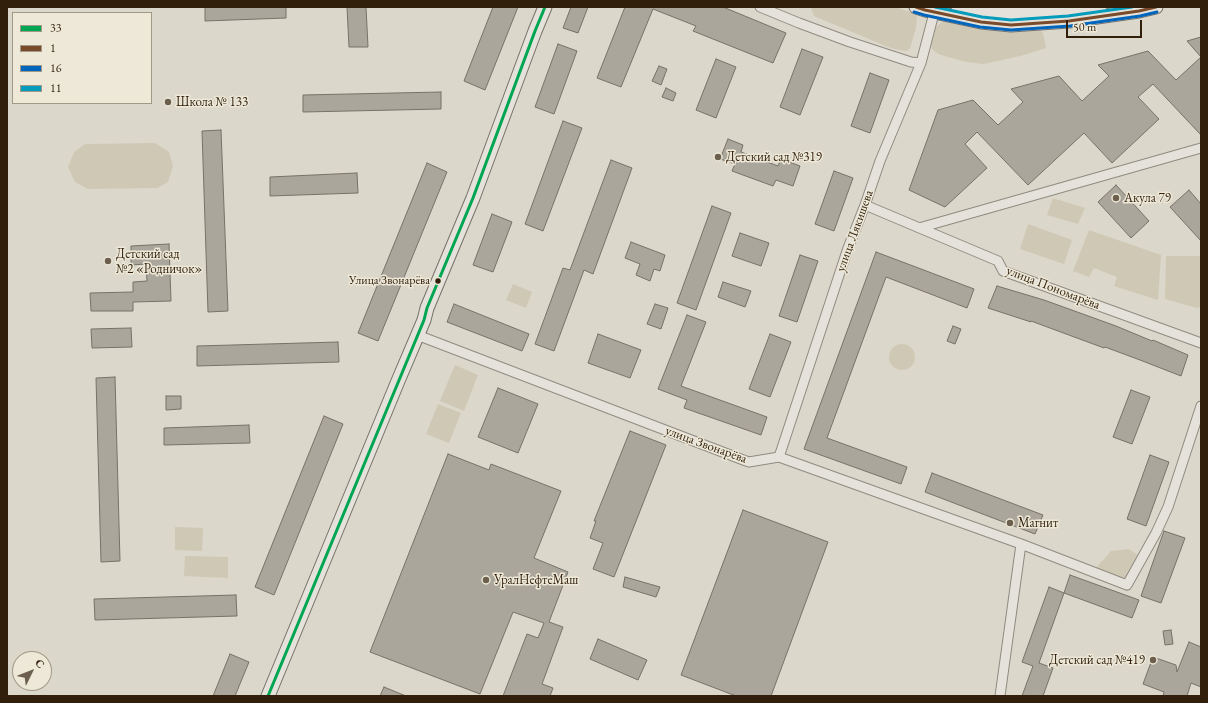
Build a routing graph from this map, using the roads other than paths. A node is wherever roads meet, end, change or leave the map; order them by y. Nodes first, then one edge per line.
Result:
1 (545, 7) edge
2 (760, 7) edge
3 (916, 7) edge
4 (958, 7) edge
5 (1100, 7) edge
6 (1156, 7) edge
7 (934, 10) edge
8 (921, 63) junction
9 (1201, 148) edge
10 (865, 205) junction
11 (920, 228) junction
12 (417, 335) junction
13 (1201, 343) edge
14 (1201, 406) edge
15 (779, 457) junction
16 (1021, 544) junction
17 (268, 696) edge
18 (1000, 696) edge

1 - 12 main road
2 - 8 street
3 - 7 main road
4 - 5 main road
6 - 7 main road
7 - 8 street, улица Лякишева
8 - 10 street, улица Лякишева
9 - 11 street
10 - 11 street, улица Пономарёва
10 - 15 street, улица Лякишева
11 - 13 street, улица Пономарёва
12 - 15 street, улица Звонарёва
12 - 17 main road
14 - 16 street, улица Звонарёва
15 - 16 street, улица Звонарёва
16 - 18 street

